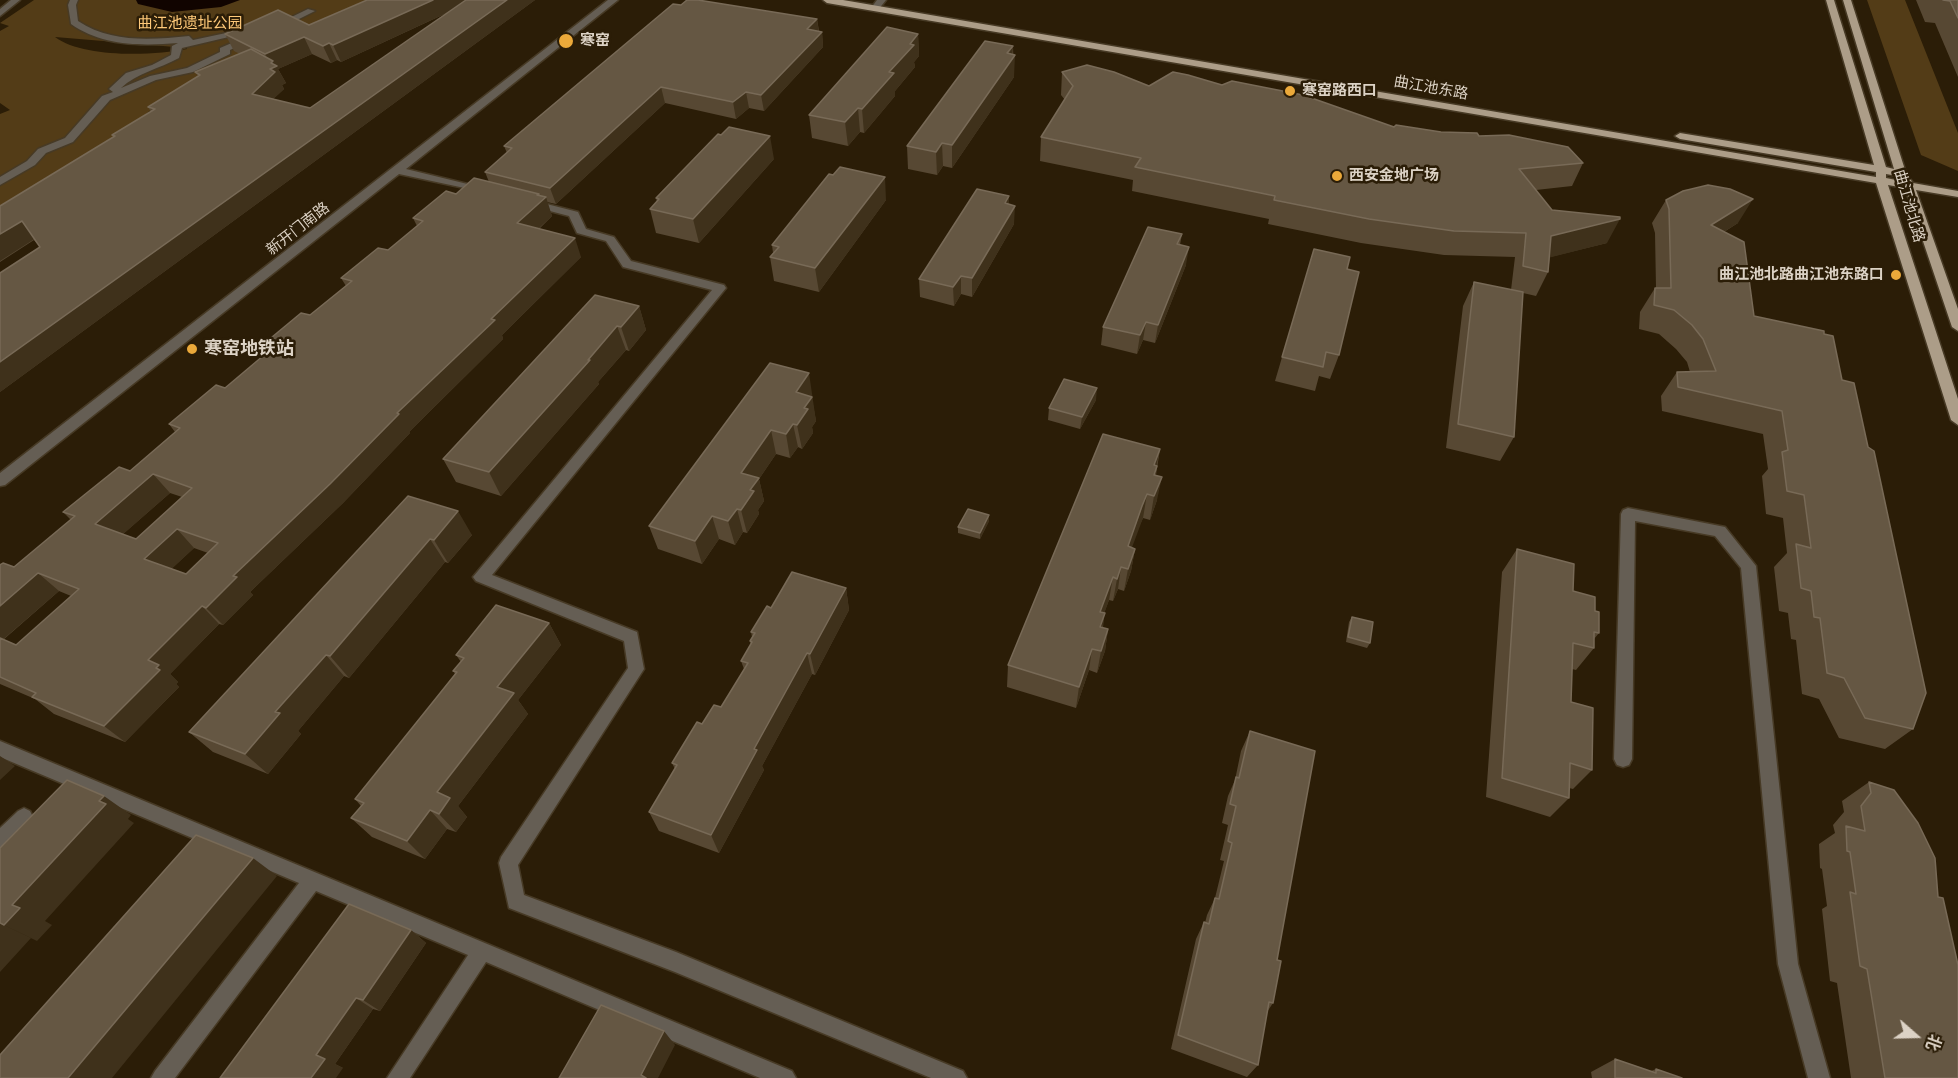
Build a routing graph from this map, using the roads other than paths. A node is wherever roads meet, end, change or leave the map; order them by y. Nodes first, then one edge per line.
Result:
1 (16, 0) edge
2 (74, 0) edge
3 (614, 0) edge
4 (827, 0) edge
5 (1830, 0) edge
6 (1846, 0) edge
7 (314, 3) dead end
8 (880, 3) edge
9 (0, 13) edge
10 (253, 25) edge
11 (269, 27) junction
12 (397, 170) junction
13 (1901, 173) junction
14 (1881, 175) junction
15 (0, 176) edge
16 (0, 182) edge
17 (1909, 185) junction
18 (496, 194) edge
19 (1958, 194) edge
20 (518, 200) edge
21 (1958, 327) edge
22 (1958, 420) edge
23 (0, 481) edge
24 (0, 749) edge
25 (1623, 759) dead end
26 (24, 817) dead end
27 (0, 841) edge
28 (314, 880) junction
29 (482, 951) junction
30 (162, 1078) edge
31 (398, 1078) edge
32 (785, 1078) edge
33 (956, 1078) edge
34 (1819, 1078) edge

1 - 9 street
2 - 10 street
3 - 12 street, 新开门南路
4 - 8 main road, 曲江池东路
5 - 14 main road, 曲江池北路
6 - 13 main road, 曲江池北路
7 - 11 street
8 - 14 main road, 曲江池东路
11 - 15 street
11 - 16 street
12 - 18 street
12 - 23 street, 新开门南路
13 - 14 main road, 曲江池东路
13 - 17 main road, 曲江池北路
14 - 17 main road, 曲江池东路
14 - 22 main road, 曲江池北路
17 - 19 main road, 曲江池东路
17 - 21 main road, 曲江池北路
20 - 33 street
24 - 28 street
25 - 34 street
26 - 27 street
28 - 29 street
28 - 30 street
29 - 31 street
29 - 32 street

